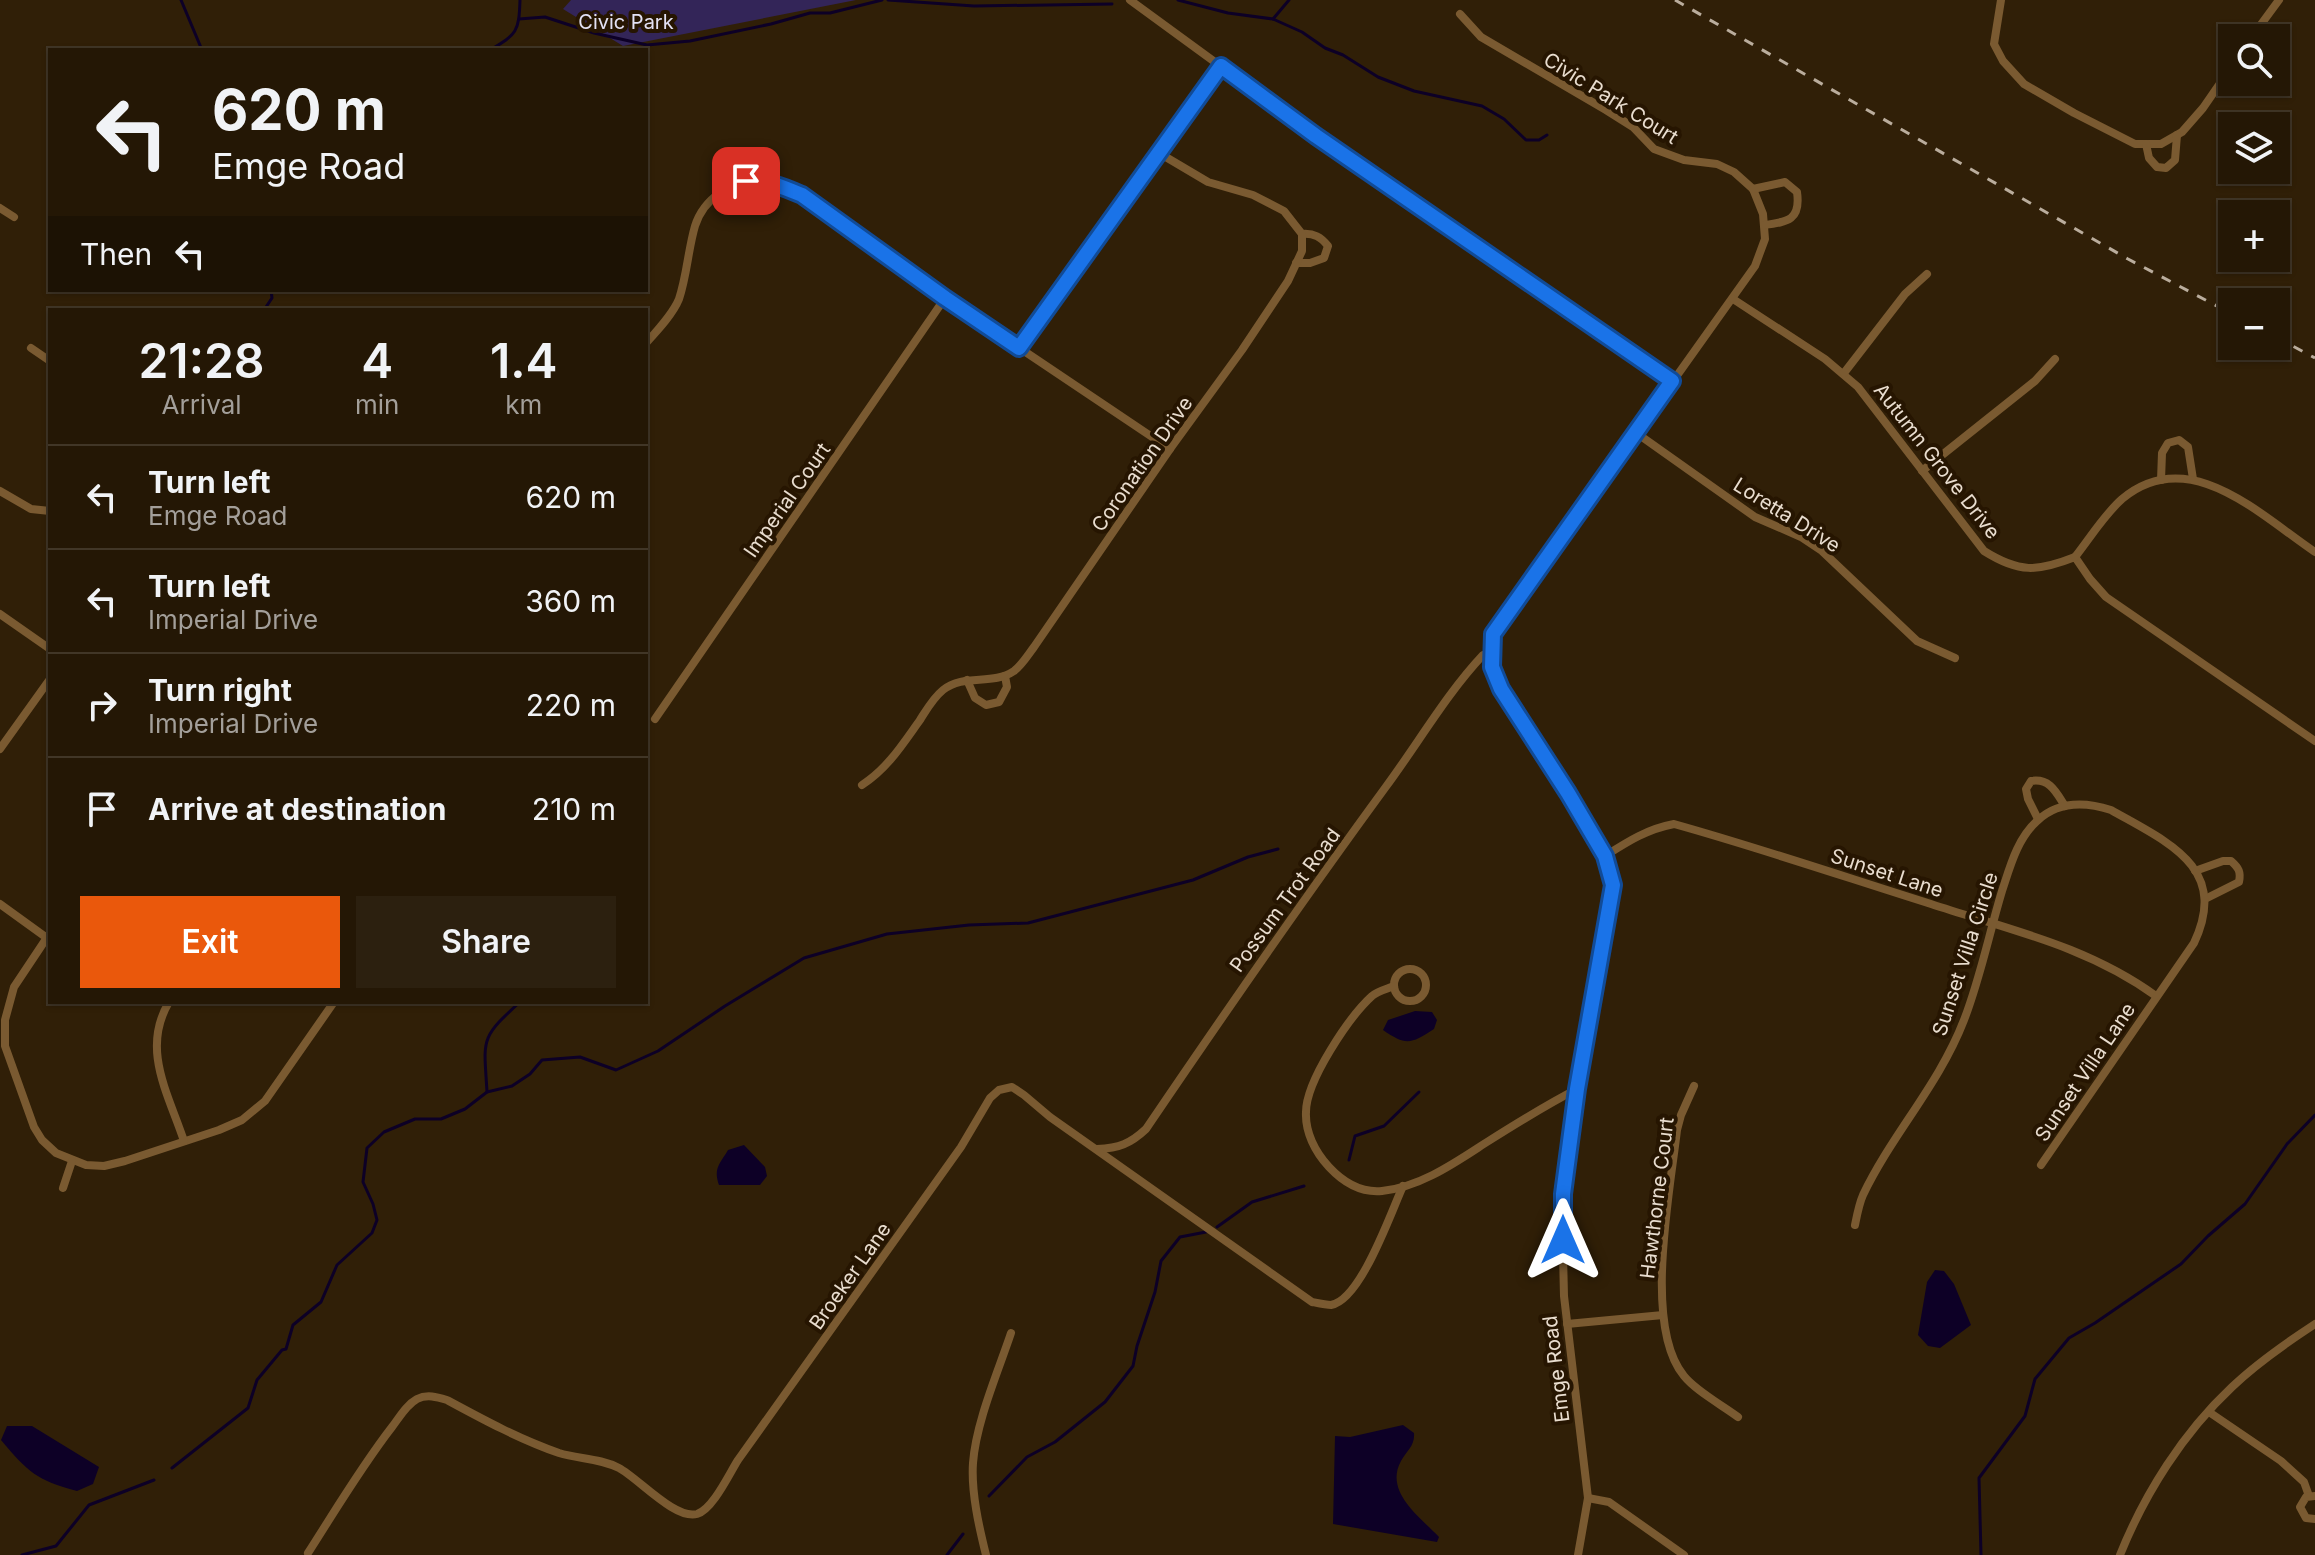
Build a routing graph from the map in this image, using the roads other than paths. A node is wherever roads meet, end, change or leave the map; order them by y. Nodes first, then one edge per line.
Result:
1 (1130, 0) edge
2 (2001, 0) edge
3 (2279, 0) edge
4 (1460, 14) dead end
5 (2261, 24) edge
6 (1221, 66) junction
7 (2218, 86) edge
8 (2177, 135) junction
9 (2146, 144) junction
10 (1159, 153) junction
11 (1753, 189) junction
12 (0, 208) edge
13 (14, 217) dead end
14 (1764, 225) junction
15 (1302, 234) junction
16 (1296, 263) junction
17 (1927, 274) dead end
18 (945, 298) junction
19 (1733, 299) junction
20 (648, 340) edge
21 (31, 348) dead end
22 (1019, 348) junction
23 (2055, 359) dead end
24 (48, 360) edge
25 (1844, 373) junction
26 (1672, 381) junction
27 (1635, 432) junction
28 (1170, 449) junction
29 (1922, 471) junction
30 (2193, 479) junction
31 (2161, 480) junction
32 (0, 491) edge
33 (48, 511) edge
34 (2315, 552) edge
35 (2075, 557) junction
36 (0, 614) edge
37 (48, 648) edge
38 (1491, 654) junction
39 (1955, 658) dead end
40 (1005, 676) junction
41 (967, 680) junction
42 (48, 682) edge
43 (655, 719) dead end
44 (2315, 741) edge
45 (0, 749) edge
46 (862, 785) dead end
47 (2065, 806) junction
48 (2038, 819) junction
49 (1605, 856) junction
50 (2195, 871) junction
51 (2205, 899) junction
52 (0, 904) edge
53 (1992, 923) junction
54 (48, 936) edge
55 (1394, 986) dead end
56 (2156, 996) junction
57 (168, 1004) edge
58 (333, 1004) edge
59 (3, 1046) edge
60 (1694, 1086) dead end
61 (1577, 1089) junction
62 (184, 1141) junction
63 (1096, 1149) junction
64 (72, 1161) junction
65 (2041, 1165) dead end
66 (1403, 1186) junction
67 (63, 1188) dead end
68 (1855, 1225) dead end
69 (1663, 1315) junction
70 (1567, 1324) junction
71 (2315, 1324) edge
72 (1011, 1333) dead end
73 (2209, 1412) junction
74 (1738, 1417) dead end
75 (2312, 1496) edge
76 (1588, 1498) junction
77 (2315, 1519) edge
78 (308, 1553) dead end
79 (986, 1555) edge
80 (1578, 1555) edge
81 (1684, 1555) edge
82 (2120, 1555) edge

1 - 6 street
2 - 9 street
3 - 5 street
4 - 11 street, Civic Park Court
6 - 10 street
6 - 26 street
7 - 8 street
8 - 9 street
8 - 9 street
10 - 15 street
10 - 22 street
11 - 14 street
11 - 14 street
12 - 13 street
14 - 19 street
15 - 16 street, Coronation Drive
15 - 16 street
16 - 28 street, Coronation Drive
17 - 25 street
18 - 20 street
18 - 22 street
18 - 43 street, Imperial Court
19 - 25 street, Autumn Grove Drive
19 - 26 street
21 - 24 street
22 - 28 street
23 - 29 street
25 - 29 street, Autumn Grove Drive
26 - 27 street
27 - 38 street
27 - 39 street, Loretta Drive
28 - 40 street, Coronation Drive
29 - 35 street, Autumn Grove Drive
30 - 31 street
30 - 31 street
30 - 34 street
31 - 35 street
32 - 33 street
35 - 44 street
36 - 37 street
38 - 49 street, Emge Road
38 - 63 street, Possum Trot Road
40 - 41 street
40 - 41 street, Coronation Drive
41 - 46 street
42 - 45 street
47 - 48 street
47 - 48 street
47 - 50 street
48 - 53 street, Sunset Villa Circle
49 - 53 street, Sunset Lane
49 - 61 street, Emge Road
50 - 51 street
50 - 51 street
51 - 56 street
52 - 54 street
53 - 56 street, Sunset Lane
53 - 68 street, Sunset Villa Circle
54 - 59 street
55 - 66 street
56 - 65 street, Sunset Villa Lane
57 - 62 street
58 - 62 street
59 - 64 street
60 - 69 street, Hawthorne Court
61 - 66 street
61 - 70 street, Emge Road
62 - 64 street
63 - 66 street, Broeker Lane
63 - 78 street, Broeker Lane
64 - 67 street
69 - 70 street
69 - 74 street, Hawthorne Court
70 - 76 street, Emge Road
71 - 73 street
72 - 79 street
73 - 75 street
73 - 82 street
75 - 77 street
76 - 80 street, Emge Road
76 - 81 street

